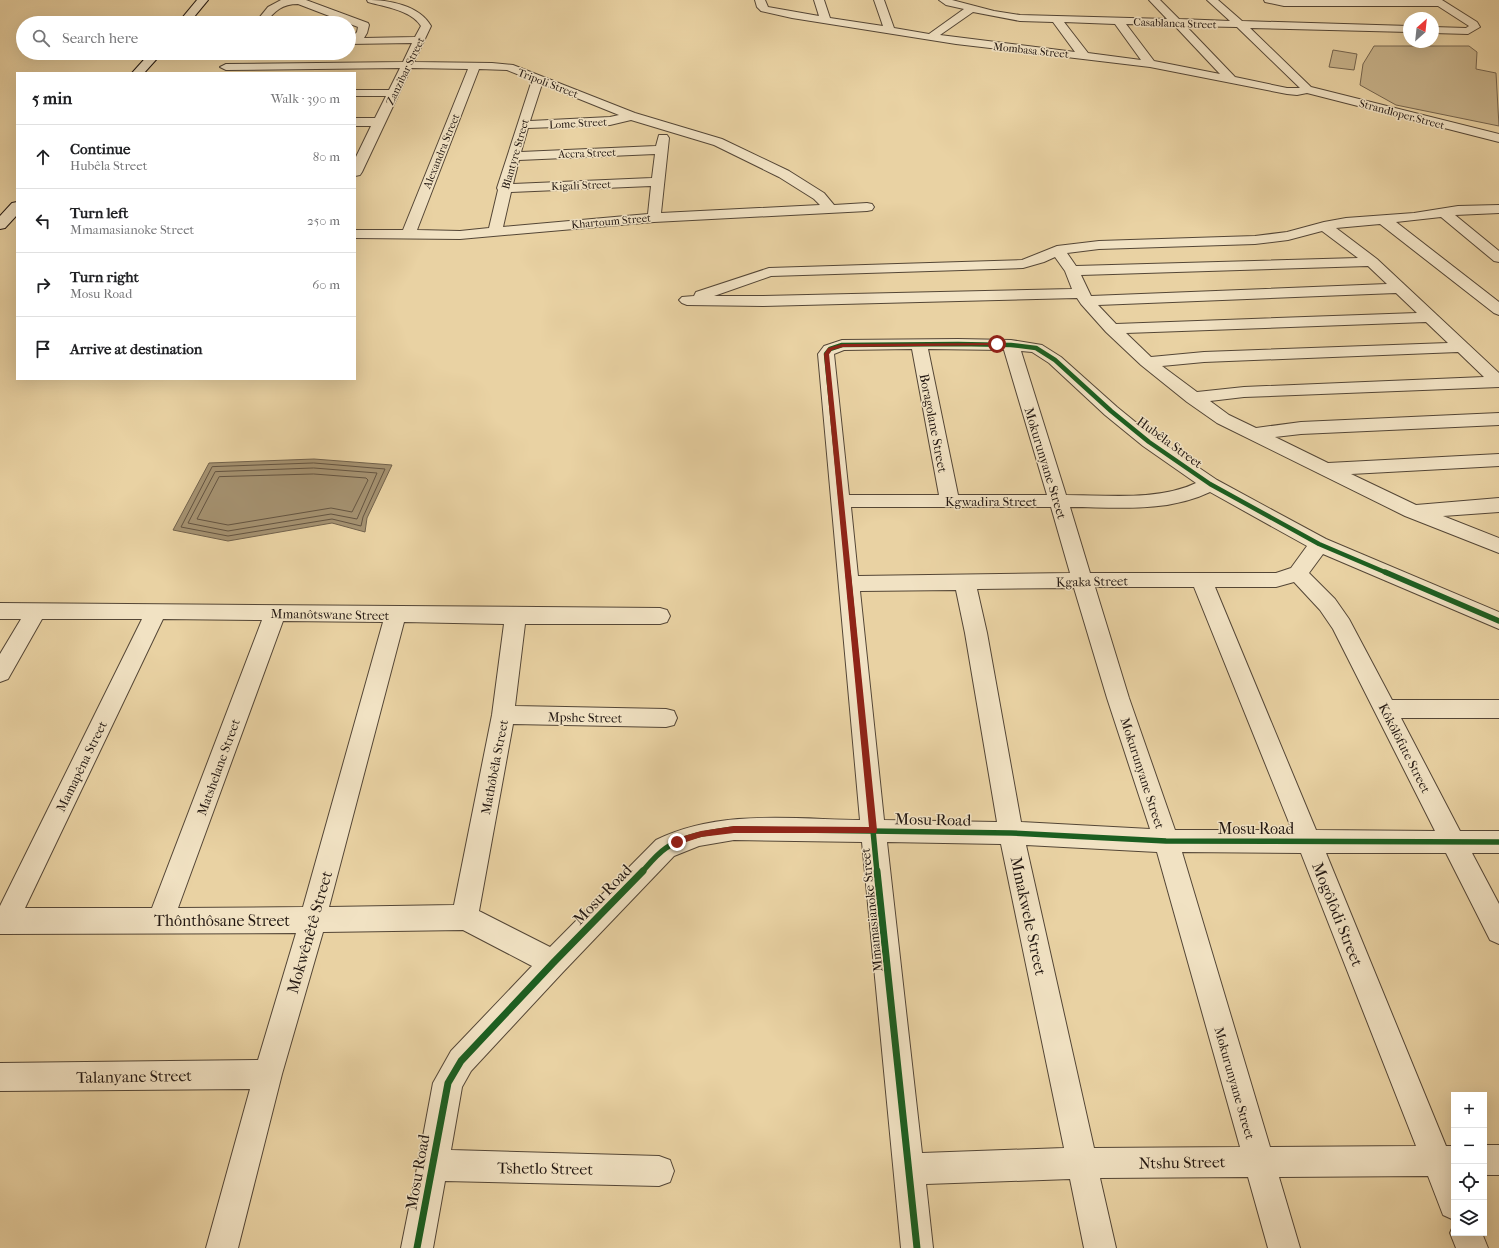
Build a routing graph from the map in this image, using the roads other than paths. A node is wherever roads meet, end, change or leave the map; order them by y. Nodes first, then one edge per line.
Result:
1 (204, 0) edge
2 (372, 0) edge
3 (760, 0) edge
4 (819, 0) edge
5 (879, 0) edge
6 (944, 0) edge
7 (1142, 0) edge
8 (1154, 0) edge
9 (1212, 0) edge
10 (1269, 0) edge
11 (1438, 2) edge
12 (971, 9) junction
13 (325, 10) junction
14 (189, 16) edge
15 (266, 16) edge
16 (320, 16) edge
17 (341, 16) edge
18 (1056, 19) junction
19 (825, 20) junction
20 (1118, 21) junction
21 (356, 22) edge
22 (1177, 22) junction
23 (1239, 24) junction
24 (1403, 29) edge
25 (890, 30) junction
26 (1439, 30) edge
27 (931, 37) junction
28 (356, 38) edge
29 (420, 40) junction
30 (356, 41) edge
31 (1084, 56) junction
32 (150, 60) edge
33 (231, 60) edge
34 (1150, 64) junction
35 (407, 65) junction
36 (475, 66) junction
37 (223, 70) edge
38 (139, 72) edge
39 (538, 78) junction
40 (1231, 80) junction
41 (1306, 89) junction
42 (356, 93) edge
43 (394, 93) junction
44 (631, 116) junction
45 (356, 122) edge
46 (380, 122) junction
47 (523, 125) junction
48 (664, 127) junction
49 (1499, 138) edge
50 (661, 150) junction
51 (359, 154) edge
52 (513, 156) junction
53 (356, 168) edge
54 (658, 182) junction
55 (504, 188) junction
56 (16, 207) edge
57 (867, 207) dead end
58 (830, 209) junction
59 (1499, 209) edge
60 (1443, 212) junction
61 (654, 218) junction
62 (1384, 220) junction
63 (0, 225) edge
64 (1324, 226) junction
65 (495, 232) junction
66 (356, 234) edge
67 (408, 235) junction
68 (1057, 250) junction
69 (1499, 258) edge
70 (1372, 262) junction
71 (1072, 271) junction
72 (1399, 288) junction
73 (1084, 297) junction
74 (1499, 310) edge
75 (1429, 317) junction
76 (1112, 329) junction
77 (1011, 344) junction
78 (919, 345) junction
79 (1461, 347) junction
80 (826, 354) joint
81 (1147, 362) junction
82 (1499, 381) edge
83 (1193, 398) junction
84 (1499, 418) edge
85 (1253, 434) junction
86 (1499, 460) edge
87 (1325, 469) junction
88 (1210, 484) junction
89 (841, 501) junction
90 (950, 501) junction
91 (1057, 501) junction
92 (1499, 505) edge
93 (1412, 511) junction
94 (1319, 544) junction
95 (1499, 546) edge
96 (1298, 574) junction
97 (1083, 580) junction
98 (1202, 581) junction
99 (964, 583) junction
100 (849, 584) junction
101 (0, 611) edge
102 (36, 611) junction
103 (156, 611) junction
104 (275, 613) junction
105 (395, 615) junction
106 (515, 616) junction
107 (660, 616) dead end
108 (1499, 621) edge
109 (0, 673) edge
110 (1384, 709) junction
111 (1499, 709) edge
112 (504, 715) junction
113 (666, 718) dead end
114 (873, 830) junction
115 (1011, 833) junction
116 (1166, 841) junction
117 (1453, 841) junction
118 (1309, 842) junction
119 (1499, 842) edge
120 (465, 917) junction
121 (161, 920) junction
122 (313, 920) junction
123 (3, 921) edge
124 (1499, 931) edge
125 (553, 963) junction
126 (268, 1074) junction
127 (0, 1077) edge
128 (1487, 1160) edge
129 (1499, 1160) edge
130 (1258, 1161) junction
131 (1445, 1162) edge
132 (1083, 1163) junction
133 (431, 1166) junction
134 (910, 1169) junction
135 (659, 1171) dead end
136 (1453, 1200) edge
137 (1467, 1236) edge
138 (222, 1248) edge
139 (417, 1248) edge
140 (918, 1248) edge
141 (1100, 1248) edge
142 (1284, 1248) edge
143 (1472, 1248) edge

1 - 14 main road
2 - 29 street, Zanzibar Street
3 - 19 street, Mombasa Street
4 - 19 street
5 - 25 street
6 - 12 street, Casablanca Street
7 - 8 street
8 - 22 street
9 - 23 street, Strandloper Street
10 - 11 street
11 - 26 street
12 - 18 street, Casablanca Street
12 - 27 street
13 - 15 street
13 - 16 street
13 - 17 street
18 - 20 street, Casablanca Street
18 - 31 street
19 - 25 street, Mombasa Street
20 - 22 street, Casablanca Street
20 - 34 street
21 - 28 street
22 - 23 street, Casablanca Street
22 - 40 street
23 - 24 street, Casablanca Street
23 - 41 street, Strandloper Street
25 - 27 street, Mombasa Street
27 - 31 street, Mombasa Street
29 - 30 street
29 - 35 street, Zanzibar Street
31 - 34 street, Mombasa Street
32 - 38 main road
33 - 37 street
34 - 40 street, Mombasa Street
35 - 36 street, Tripoli Street
35 - 37 street, Tripoli Street
35 - 43 street, Zanzibar Street
36 - 39 street, Tripoli Street
36 - 67 street, Alexandra Street
39 - 44 street, Tripoli Street
39 - 47 street, Blantyre Street
40 - 41 street, Mombasa Street
41 - 49 street, Strandloper Street
42 - 43 street
43 - 46 street, Zanzibar Street
44 - 47 street, Lome Street
44 - 48 street, Tripoli Street
45 - 46 street
46 - 51 street, Zanzibar Street
47 - 52 street, Blantyre Street
48 - 50 street
48 - 58 street, Tripoli Street
50 - 52 street, Accra Street
50 - 54 street
51 - 53 street, Zanzibar Street
52 - 55 street, Blantyre Street
54 - 55 street, Kigali Street
54 - 61 street
55 - 65 street, Blantyre Street
56 - 63 main road
57 - 58 street, Khartoum Street
58 - 61 street, Khartoum Street
59 - 60 street
60 - 62 street
60 - 69 street
61 - 65 street, Khartoum Street
62 - 64 street
62 - 74 street
64 - 68 street
64 - 70 street
65 - 67 street, Khartoum Street
66 - 67 street, Khartoum Street
68 - 71 street
68 - 73 street
70 - 71 street
70 - 72 street
71 - 73 street
72 - 73 street
72 - 75 street
73 - 76 street
75 - 76 street
75 - 79 street
76 - 81 street
77 - 78 street, Hubêla Street
77 - 88 street, Hubêla Street
77 - 91 street, Mokurunyane Street
78 - 80 street, Hubêla Street
78 - 90 street, Boragolane Street
79 - 81 street
79 - 82 street
80 - 89 street, Mmamasianoke Street
81 - 83 street
82 - 83 street
83 - 85 street
84 - 85 street
85 - 87 street
86 - 87 street
87 - 93 street
88 - 91 street, Kgwadira Street
88 - 94 street, Hubêla Street
89 - 90 street, Kgwadira Street
89 - 100 street, Mmamasianoke Street
90 - 91 street, Kgwadira Street
91 - 97 street, Mokurunyane Street
92 - 93 street
93 - 95 street
94 - 96 street
94 - 108 street, Hubêla Street
96 - 98 street, Kgaka Street
96 - 110 street, Kôkôlôfute Street
97 - 98 street, Kgaka Street
97 - 99 street, Kgaka Street
97 - 116 street, Mokurunyane Street
98 - 118 street, Mogôlôdi Street
99 - 100 street, Kgaka Street
99 - 115 street, Mmakwele Street
100 - 114 street, Mmamasianoke Street
101 - 102 street, Mmanôtswane Street
102 - 103 street, Mmanôtswane Street
102 - 109 street
103 - 104 street, Mmanôtswane Street
103 - 123 street, Mamapêna Street
104 - 105 street, Mmanôtswane Street
104 - 121 street, Matshelane Street
105 - 106 street, Mmanôtswane Street
105 - 122 street, Mokwênêtê Street
106 - 107 street, Mmanôtswane Street
106 - 112 street, Mathôbêla Street
110 - 111 street
110 - 117 street, Kôkôlôfute Street
112 - 113 street, Mpshe Street
112 - 120 street, Mathôbêla Street
114 - 115 street, Mosu Road
114 - 125 street, Mosu Road
114 - 134 street, Mmamasianoke Street
115 - 116 street, Mosu Road
115 - 132 street, Mmakwele Street
116 - 118 street, Mosu Road
116 - 130 street, Mokurunyane Street
117 - 118 street, Mosu Road
117 - 119 street, Mosu Road
117 - 124 street, Kôkôlôfute Street
118 - 131 street, Mogôlôdi Street
120 - 122 street, Thônthôsane Street
120 - 125 street, Thônthôsane Street
121 - 122 street, Thônthôsane Street
121 - 123 street, Thônthôsane Street
122 - 126 street, Mokwênêtê Street
125 - 133 street, Mosu Road
126 - 127 street, Talanyane Street
126 - 138 street, Mokwênêtê Street
128 - 129 street
130 - 131 street, Ntshu Street
130 - 132 street, Ntshu Street
130 - 142 street, Mokurunyane Street
131 - 136 street, Mogôlôdi Street
132 - 134 street, Ntshu Street
132 - 141 street, Mmakwele Street
133 - 135 street, Tshetlo Street
133 - 139 street, Mosu Road
134 - 140 street, Mmamasianoke Street
137 - 143 street

